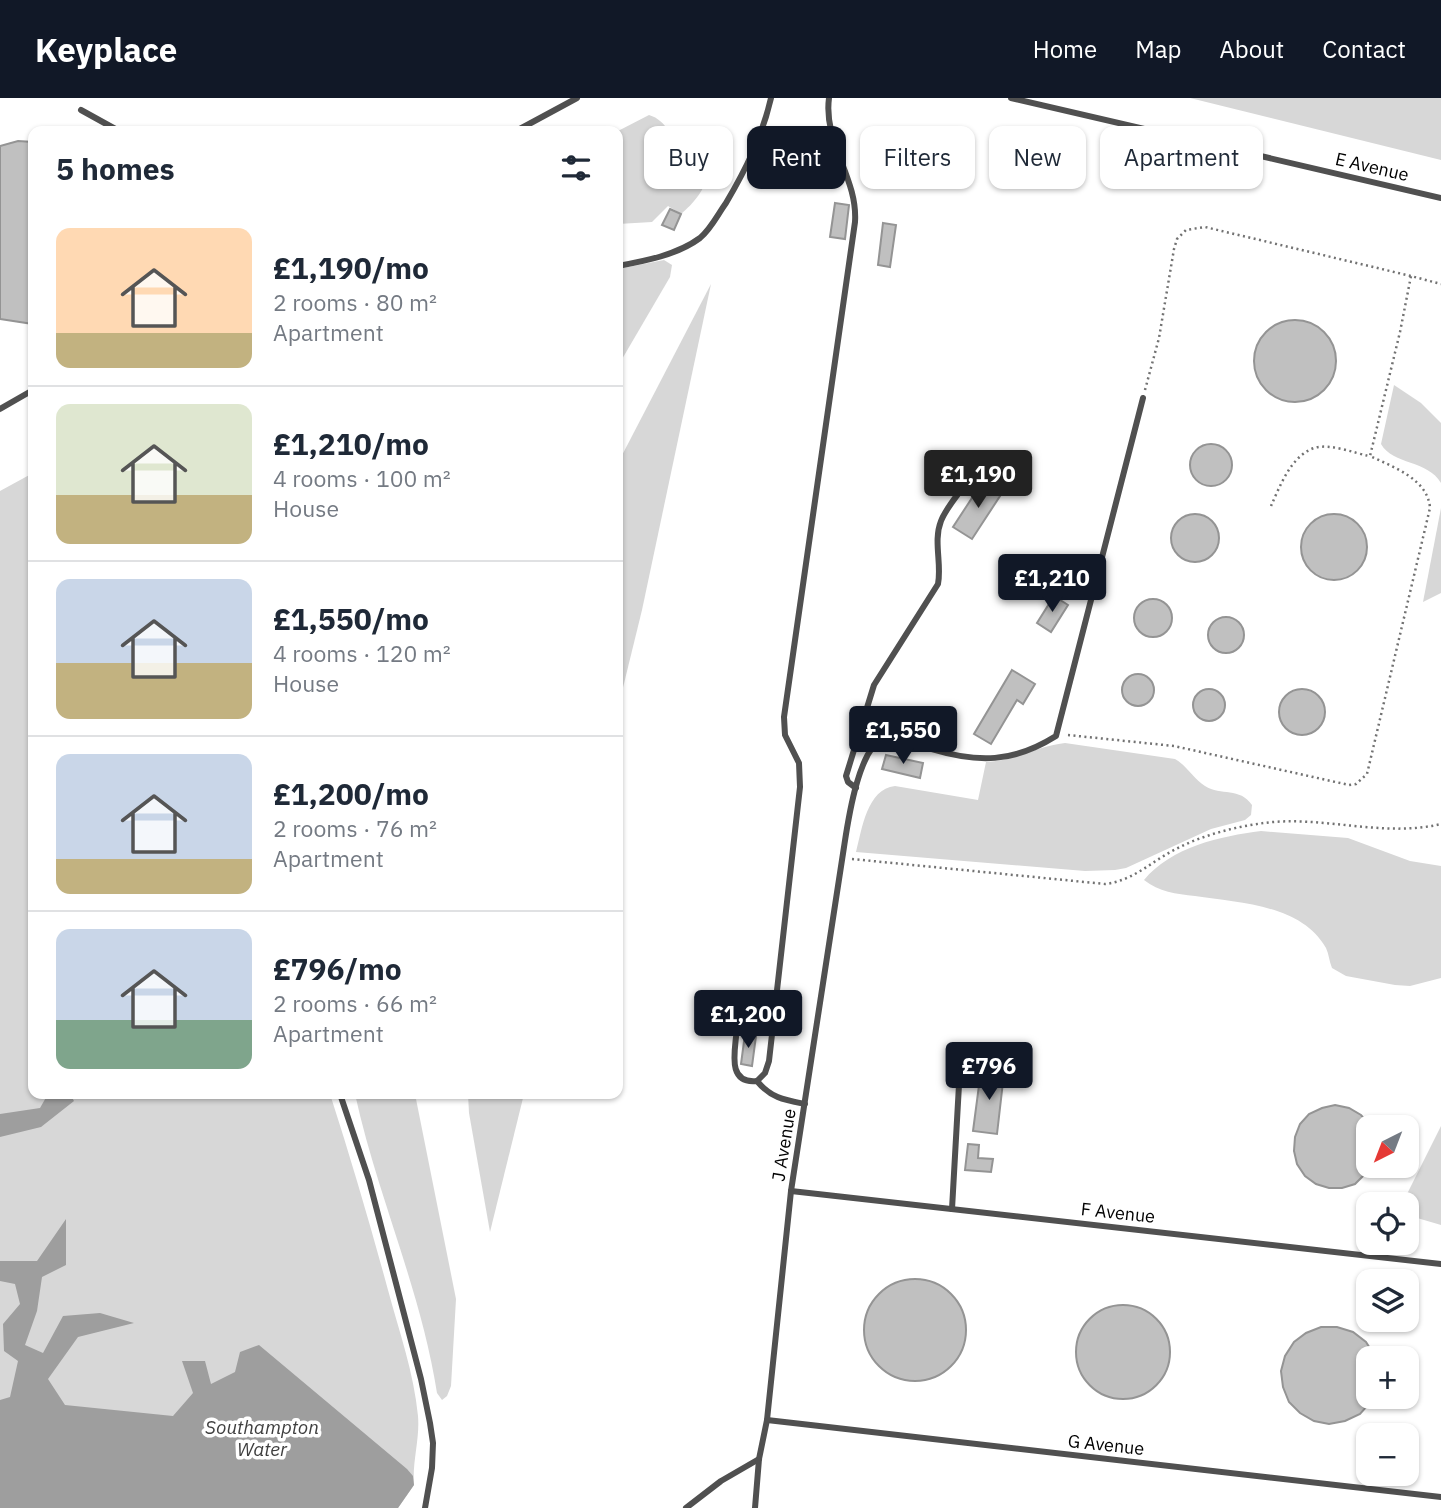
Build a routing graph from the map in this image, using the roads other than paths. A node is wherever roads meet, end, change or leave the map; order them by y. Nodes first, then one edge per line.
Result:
1 (577, 98) edge
2 (771, 98) edge
3 (829, 98) edge
4 (1011, 98) edge
5 (81, 110) dead end
6 (110, 126) edge
7 (525, 126) edge
8 (1441, 198) edge
9 (623, 265) edge
10 (28, 393) edge
11 (1143, 398) road end
12 (0, 408) edge
13 (966, 483) dead end
14 (856, 788) junction
15 (736, 1037) dead end
16 (960, 1068) dead end
17 (757, 1081) junction
18 (342, 1099) edge
19 (805, 1104) junction
20 (791, 1191) junction
21 (952, 1209) junction
22 (1441, 1264) edge
23 (767, 1420) junction
24 (759, 1459) junction
25 (1441, 1497) edge
26 (425, 1508) edge
27 (686, 1508) edge
28 (755, 1508) edge

1 - 7 lane
2 - 9 lane
3 - 17 lane
4 - 8 lane, E Avenue
5 - 6 lane
10 - 12 lane
11 - 14 lane
13 - 14 lane
14 - 19 lane, J Avenue
15 - 17 lane
16 - 21 lane
17 - 19 lane
18 - 26 lane
19 - 20 lane, J Avenue
20 - 21 lane, F Avenue
20 - 23 lane, J Avenue
21 - 22 lane, F Avenue
23 - 24 lane, J Avenue
23 - 25 lane, G Avenue
24 - 27 lane
24 - 28 lane, J Avenue

